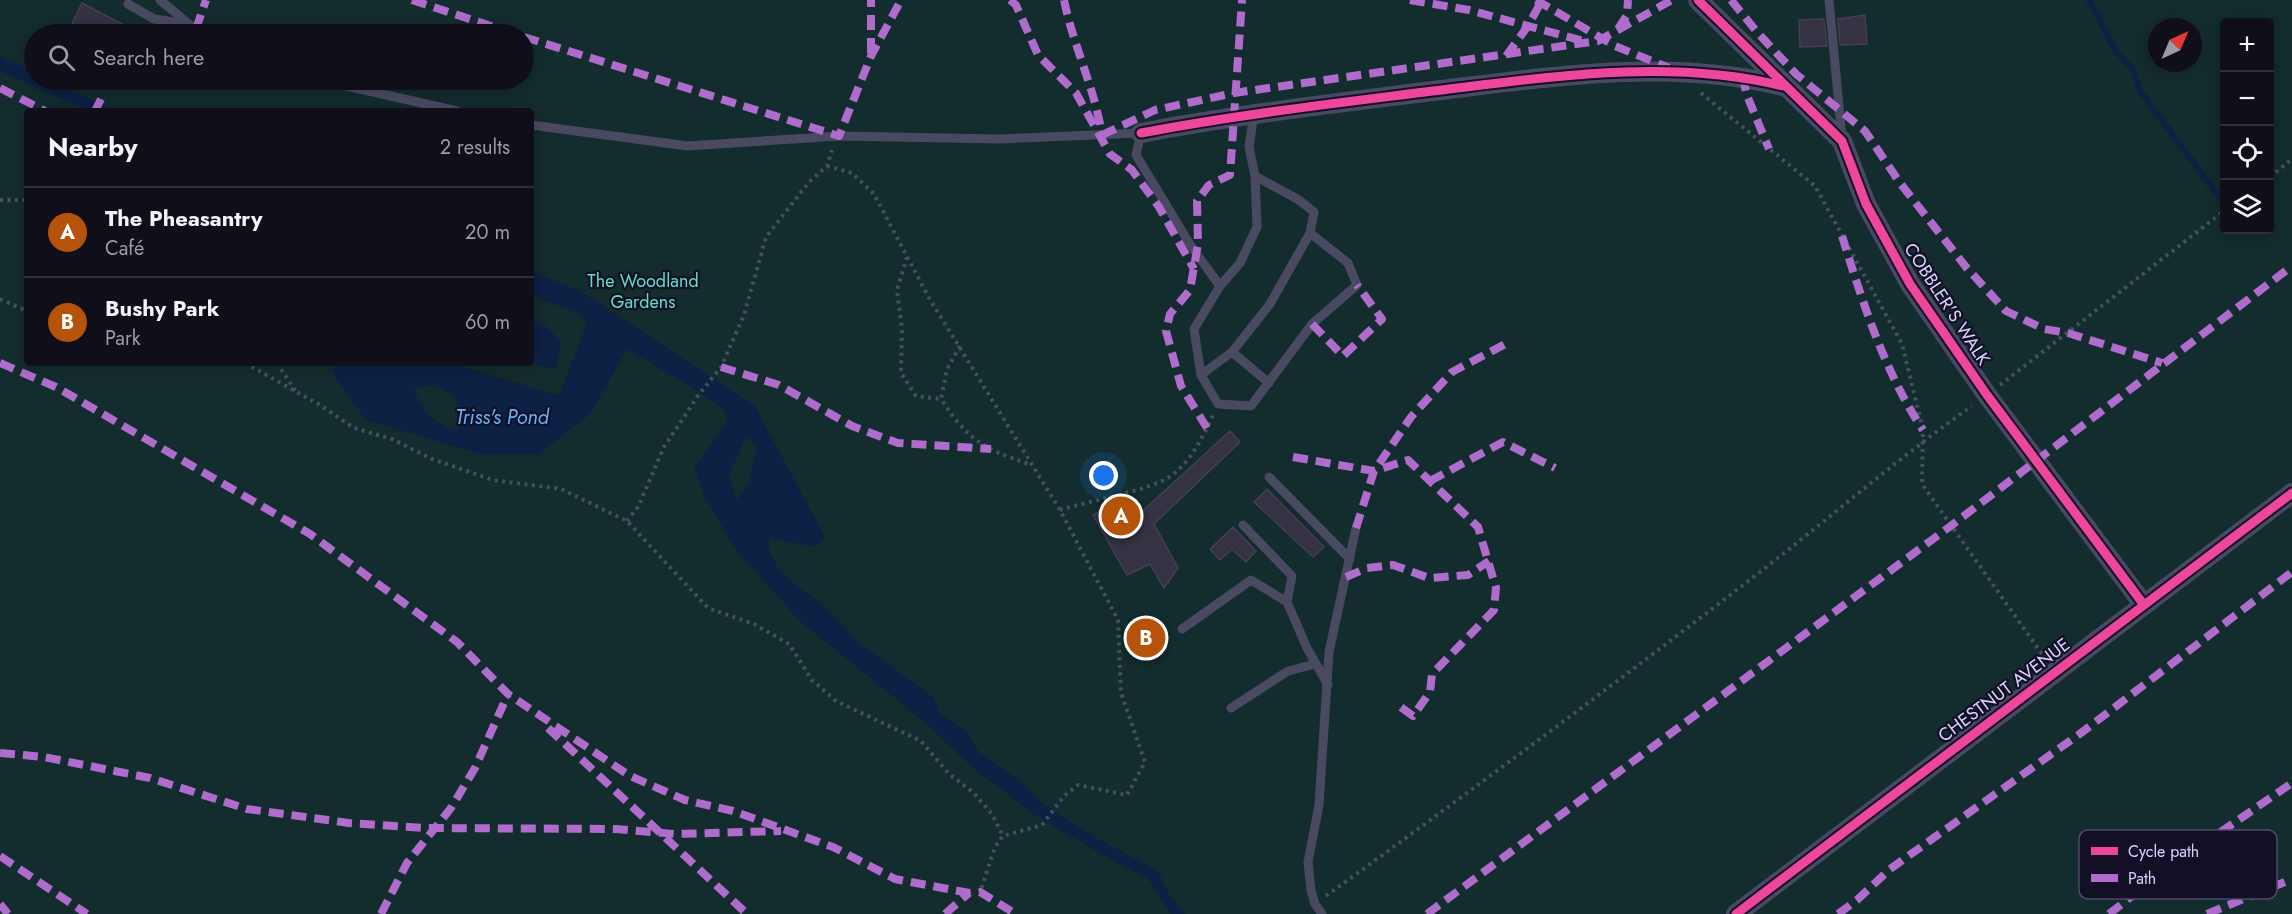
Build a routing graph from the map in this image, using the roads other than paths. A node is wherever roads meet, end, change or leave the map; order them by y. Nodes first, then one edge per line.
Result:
1 (160, 0) edge
2 (1698, 0) edge
3 (1829, 0) edge
4 (128, 4) dead end
5 (164, 20) junction
6 (161, 24) edge
7 (185, 24) edge
8 (189, 24) edge
9 (1783, 86) junction
10 (364, 90) edge
11 (444, 108) edge
12 (1254, 113) junction
13 (534, 125) edge
14 (1141, 133) junction
15 (1842, 141) junction
16 (1255, 176) junction
17 (1310, 233) junction
18 (1220, 286) junction
19 (1232, 352) junction
20 (1201, 375) junction
21 (1269, 383) junction
22 (1269, 477) dead end
23 (2292, 492) edge
24 (1243, 525) dead end
25 (1356, 528) dead end
26 (1350, 559) junction
27 (1287, 602) junction
28 (2144, 605) junction
29 (1182, 629) dead end
30 (1315, 664) junction
31 (1328, 685) junction
32 (1231, 708) dead end
33 (1322, 914) edge
34 (1736, 914) edge

1 - 8 lane
2 - 9 street, COBBLER'S WALK
3 - 15 lane
4 - 5 lane
5 - 6 lane
5 - 7 lane
9 - 12 street
9 - 15 street, COBBLER'S WALK
10 - 11 lane
12 - 14 street
12 - 16 lane
13 - 14 lane
14 - 18 lane
15 - 28 street, COBBLER'S WALK
16 - 17 lane
16 - 18 lane
17 - 19 lane
17 - 21 lane
18 - 20 lane
19 - 20 lane
19 - 21 lane
20 - 21 lane
22 - 26 lane
23 - 28 street, CHESTNUT AVENUE
24 - 27 lane
25 - 26 lane
26 - 31 lane
27 - 29 lane
27 - 30 lane
28 - 34 street, CHESTNUT AVENUE
30 - 31 lane
30 - 32 lane
31 - 33 lane

